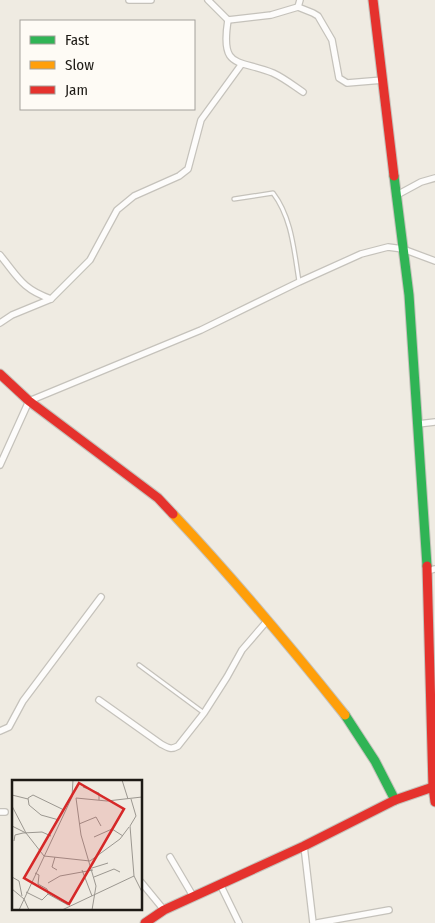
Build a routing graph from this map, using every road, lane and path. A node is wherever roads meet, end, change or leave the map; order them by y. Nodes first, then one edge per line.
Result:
1 (129, 0) edge
2 (151, 0) edge
3 (208, 0) edge
4 (300, 0) edge
5 (373, 0) edge
6 (298, 7) junction
7 (228, 20) junction
8 (242, 64) junction
9 (383, 80) junction
10 (303, 92) dead end
11 (435, 178) edge
12 (397, 194) junction
13 (234, 199) dead end
14 (403, 249) junction
15 (0, 255) edge
16 (435, 261) edge
17 (299, 282) junction
18 (51, 299) junction
19 (0, 322) edge
20 (0, 374) edge
21 (29, 401) junction
22 (435, 422) edge
23 (418, 424) junction
24 (0, 465) edge
25 (431, 570) edge
26 (101, 597) dead end
27 (268, 621) junction
28 (432, 659) edge
29 (139, 665) dead end
30 (99, 700) dead end
31 (433, 704) edge
32 (204, 713) junction
33 (0, 731) edge
34 (433, 787) junction
35 (396, 800) junction
36 (435, 802) edge
37 (304, 846) junction
38 (170, 856) dead end
39 (142, 883) edge
40 (220, 884) junction
41 (193, 896) junction
42 (164, 910) junction
43 (389, 910) dead end
44 (145, 923) edge
45 (239, 923) edge
46 (315, 923) edge

1 - 2 street
3 - 7 street
4 - 6 street
5 - 9 street
6 - 7 street
6 - 9 street
7 - 8 street
8 - 10 street
8 - 18 street
9 - 12 street
11 - 12 street
12 - 14 street
13 - 17 lane
14 - 16 street
14 - 17 street
14 - 23 street
15 - 18 street
17 - 21 street
18 - 19 street
20 - 21 street
21 - 24 street
21 - 27 street
22 - 23 street
23 - 25 street
25 - 28 street
26 - 33 street
27 - 32 street
27 - 35 street
28 - 31 street
29 - 32 lane
30 - 32 street
31 - 34 street
34 - 35 street
34 - 36 street
35 - 37 street
37 - 40 street
37 - 46 street
38 - 41 street
39 - 42 street
40 - 41 street
40 - 45 street
41 - 42 street
42 - 44 street
43 - 46 street

